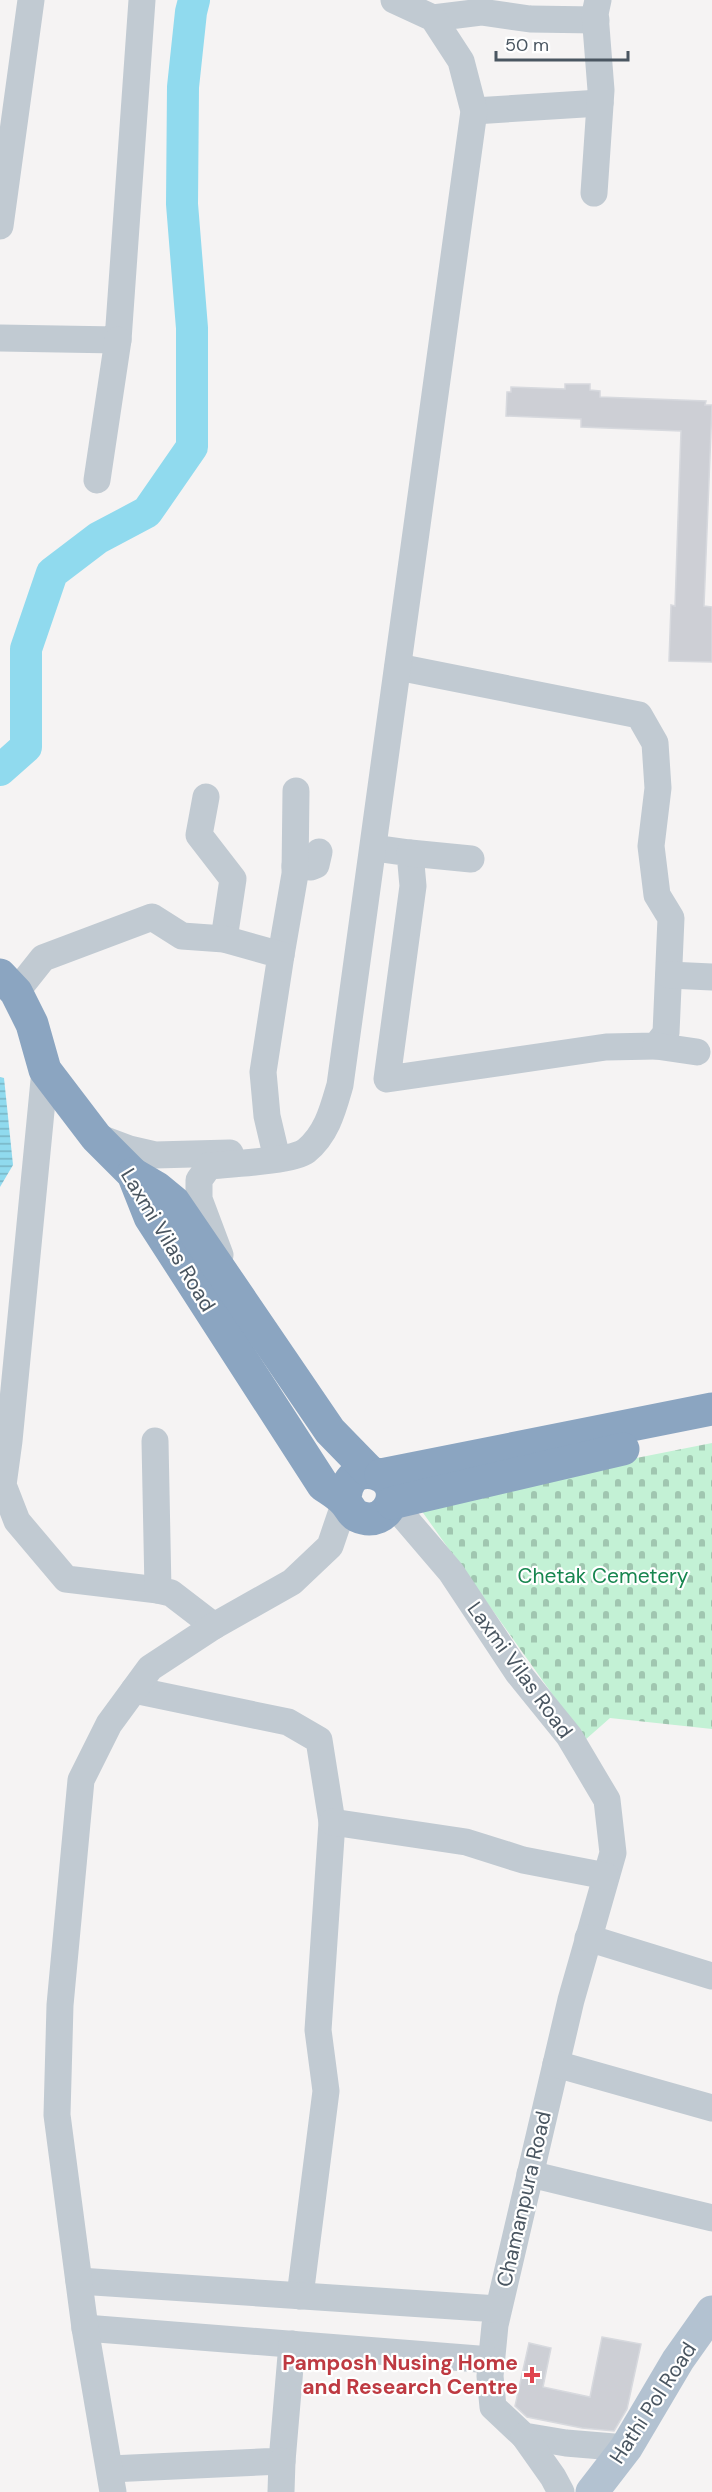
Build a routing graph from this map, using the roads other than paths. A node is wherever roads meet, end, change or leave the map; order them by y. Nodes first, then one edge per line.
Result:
1 (31, 0) edge
2 (142, 0) edge
3 (394, 0) edge
4 (597, 10) edge
5 (433, 18) junction
6 (600, 103) junction
7 (474, 111) junction
8 (594, 193) dead end
9 (0, 226) edge
10 (0, 338) edge
11 (118, 340) junction
12 (97, 480) dead end
13 (398, 667) junction
14 (296, 792) dead end
15 (206, 797) dead end
16 (374, 848) junction
17 (319, 852) dead end
18 (410, 853) junction
19 (471, 859) dead end
20 (295, 866) junction
21 (224, 939) junction
22 (280, 955) junction
23 (669, 975) junction
24 (712, 977) edge
25 (8, 984) edge
26 (656, 1046) junction
27 (697, 1052) dead end
28 (45, 1070) junction
29 (96, 1137) junction
30 (319, 1138) junction
31 (275, 1150) junction
32 (134, 1174) junction
33 (235, 1293) junction
34 (712, 1409) edge
35 (712, 1428) edge
36 (155, 1441) dead end
37 (381, 1484) junction
38 (345, 1502) junction
39 (158, 1590) junction
40 (214, 1626) junction
41 (134, 1690) junction
42 (332, 1822) junction
43 (609, 1864) junction
44 (588, 1938) junction
45 (712, 1976) edge
46 (556, 2064) junction
47 (712, 2108) edge
48 (530, 2174) junction
49 (712, 2218) edge
50 (79, 2281) junction
51 (300, 2296) junction
52 (498, 2310) junction
53 (712, 2312) edge
54 (85, 2328) junction
55 (292, 2344) junction
56 (491, 2360) junction
57 (524, 2436) junction
58 (626, 2448) junction
59 (282, 2461) junction
60 (111, 2480) edge
61 (281, 2492) edge
62 (561, 2492) edge
63 (592, 2492) edge

1 - 9 street
2 - 11 street
3 - 5 street
4 - 5 street
4 - 6 street
5 - 7 street
6 - 7 street
6 - 8 street
7 - 13 street
10 - 11 street
11 - 12 street
13 - 16 street
13 - 23 street
14 - 20 street
15 - 21 street
16 - 18 street
16 - 30 street
17 - 20 street
18 - 19 street
18 - 26 street
20 - 22 street
21 - 22 street
21 - 25 street
22 - 31 street
23 - 24 street
23 - 26 street
25 - 28 highway, Laxmi Vilas Road
26 - 27 street
28 - 29 highway, Laxmi Vilas Road
28 - 39 street
29 - 31 street
29 - 32 highway, Laxmi Vilas Road
30 - 31 street
30 - 33 street
32 - 33 highway
32 - 38 highway, Laxmi Vilas Road
33 - 37 highway
34 - 37 highway
35 - 37 highway
36 - 39 street
37 - 38 highway
37 - 43 street, Laxmi Vilas Road
38 - 40 street
39 - 40 street
40 - 41 street
41 - 42 street
41 - 50 street
42 - 43 street
42 - 51 street
43 - 44 street, Chamanpura Road
44 - 45 street
44 - 46 street, Chamanpura Road
46 - 47 street
46 - 48 street, Chamanpura Road
48 - 49 street
48 - 52 street, Chamanpura Road
50 - 51 street
50 - 54 street
51 - 52 street
52 - 56 street, Chamanpura Road
53 - 58 main road, Hathi Pol Road
54 - 55 street
54 - 60 street
55 - 56 street
55 - 59 street
56 - 57 street, Chamanpura Road
57 - 58 street
57 - 62 street, Chamanpura Road
58 - 63 main road, Hathi Pol Road
59 - 60 street
59 - 61 street

